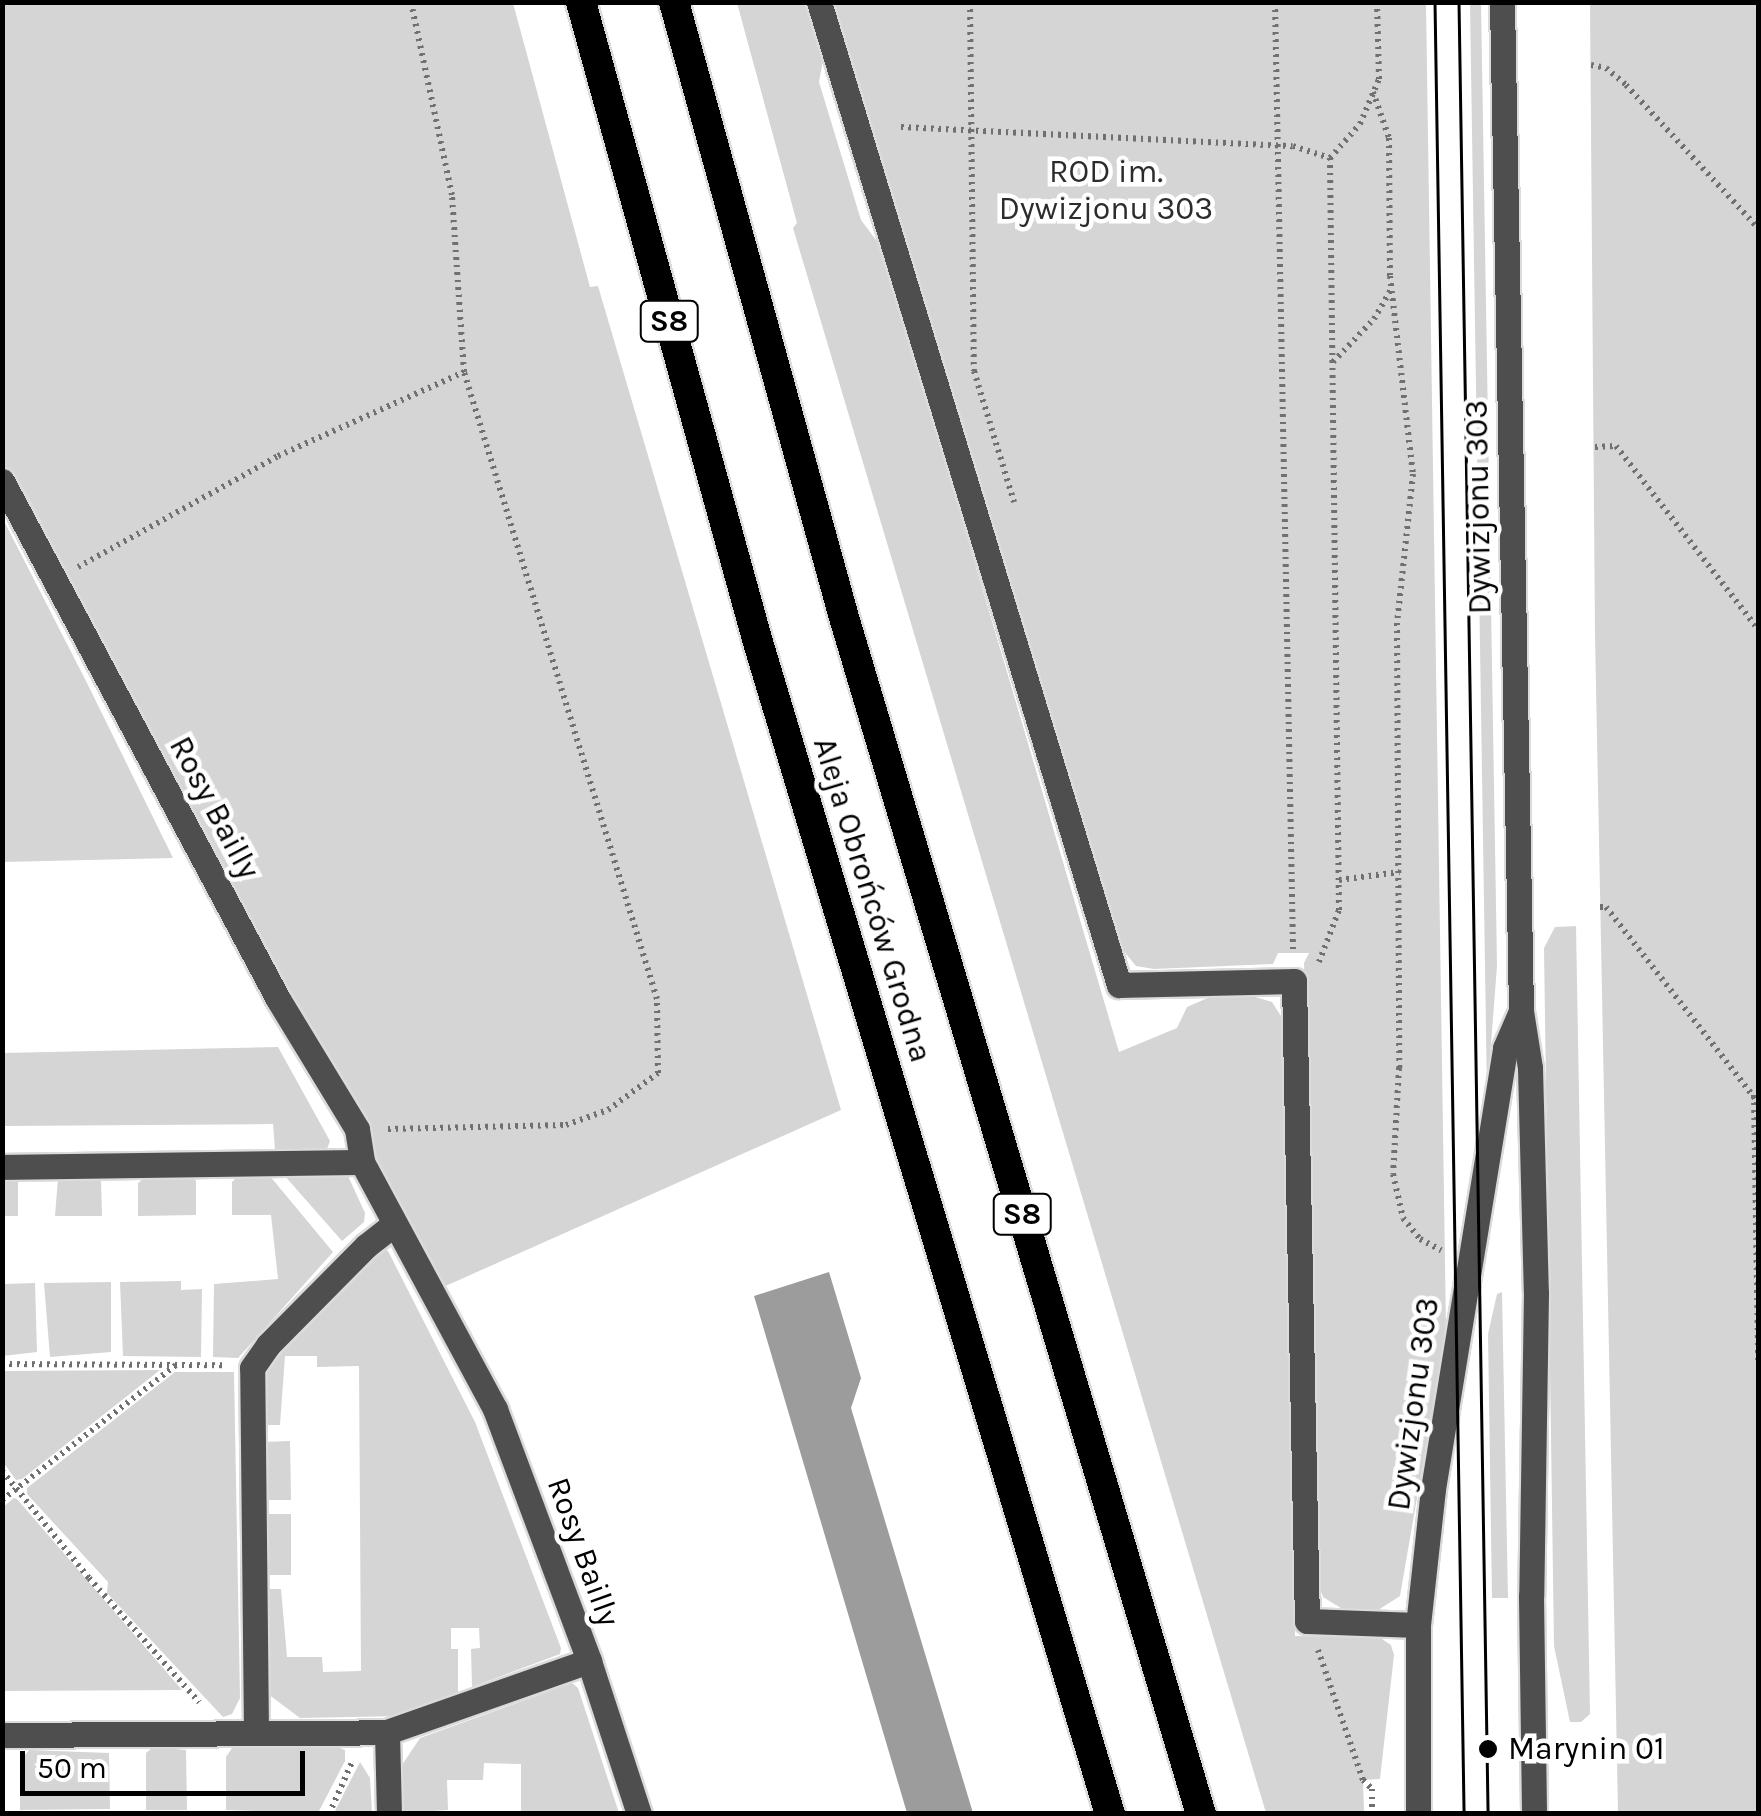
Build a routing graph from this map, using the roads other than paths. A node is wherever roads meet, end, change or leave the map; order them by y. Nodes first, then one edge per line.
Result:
1 (581, 2) edge
2 (674, 2) edge
3 (818, 2) edge
4 (1502, 2) edge
5 (3, 482) edge
6 (1521, 1011) junction
7 (362, 1162) junction
8 (2, 1167) edge
9 (394, 1224) junction
10 (1418, 1625) junction
11 (589, 1661) junction
12 (256, 1732) junction
13 (387, 1732) junction
14 (2, 1735) edge
15 (389, 1814) edge
16 (638, 1814) edge
17 (1110, 1814) edge
18 (1201, 1814) edge
19 (1418, 1814) edge
20 (1534, 1814) edge

1 - 17 highway, Aleja Obrońców Grodna / S8
2 - 18 highway, Aleja Obrońców Grodna / S8
3 - 10 street
4 - 6 street, Dywizjonu 303
5 - 7 street, Rosy Bailly
6 - 10 street, Dywizjonu 303
6 - 20 street, Dywizjonu 303
7 - 8 street
7 - 9 street, Rosy Bailly
9 - 11 street, Rosy Bailly
9 - 12 street
10 - 19 street, Dywizjonu 303
11 - 13 street
11 - 16 street, Rosy Bailly
12 - 13 street
12 - 14 street
13 - 15 street

